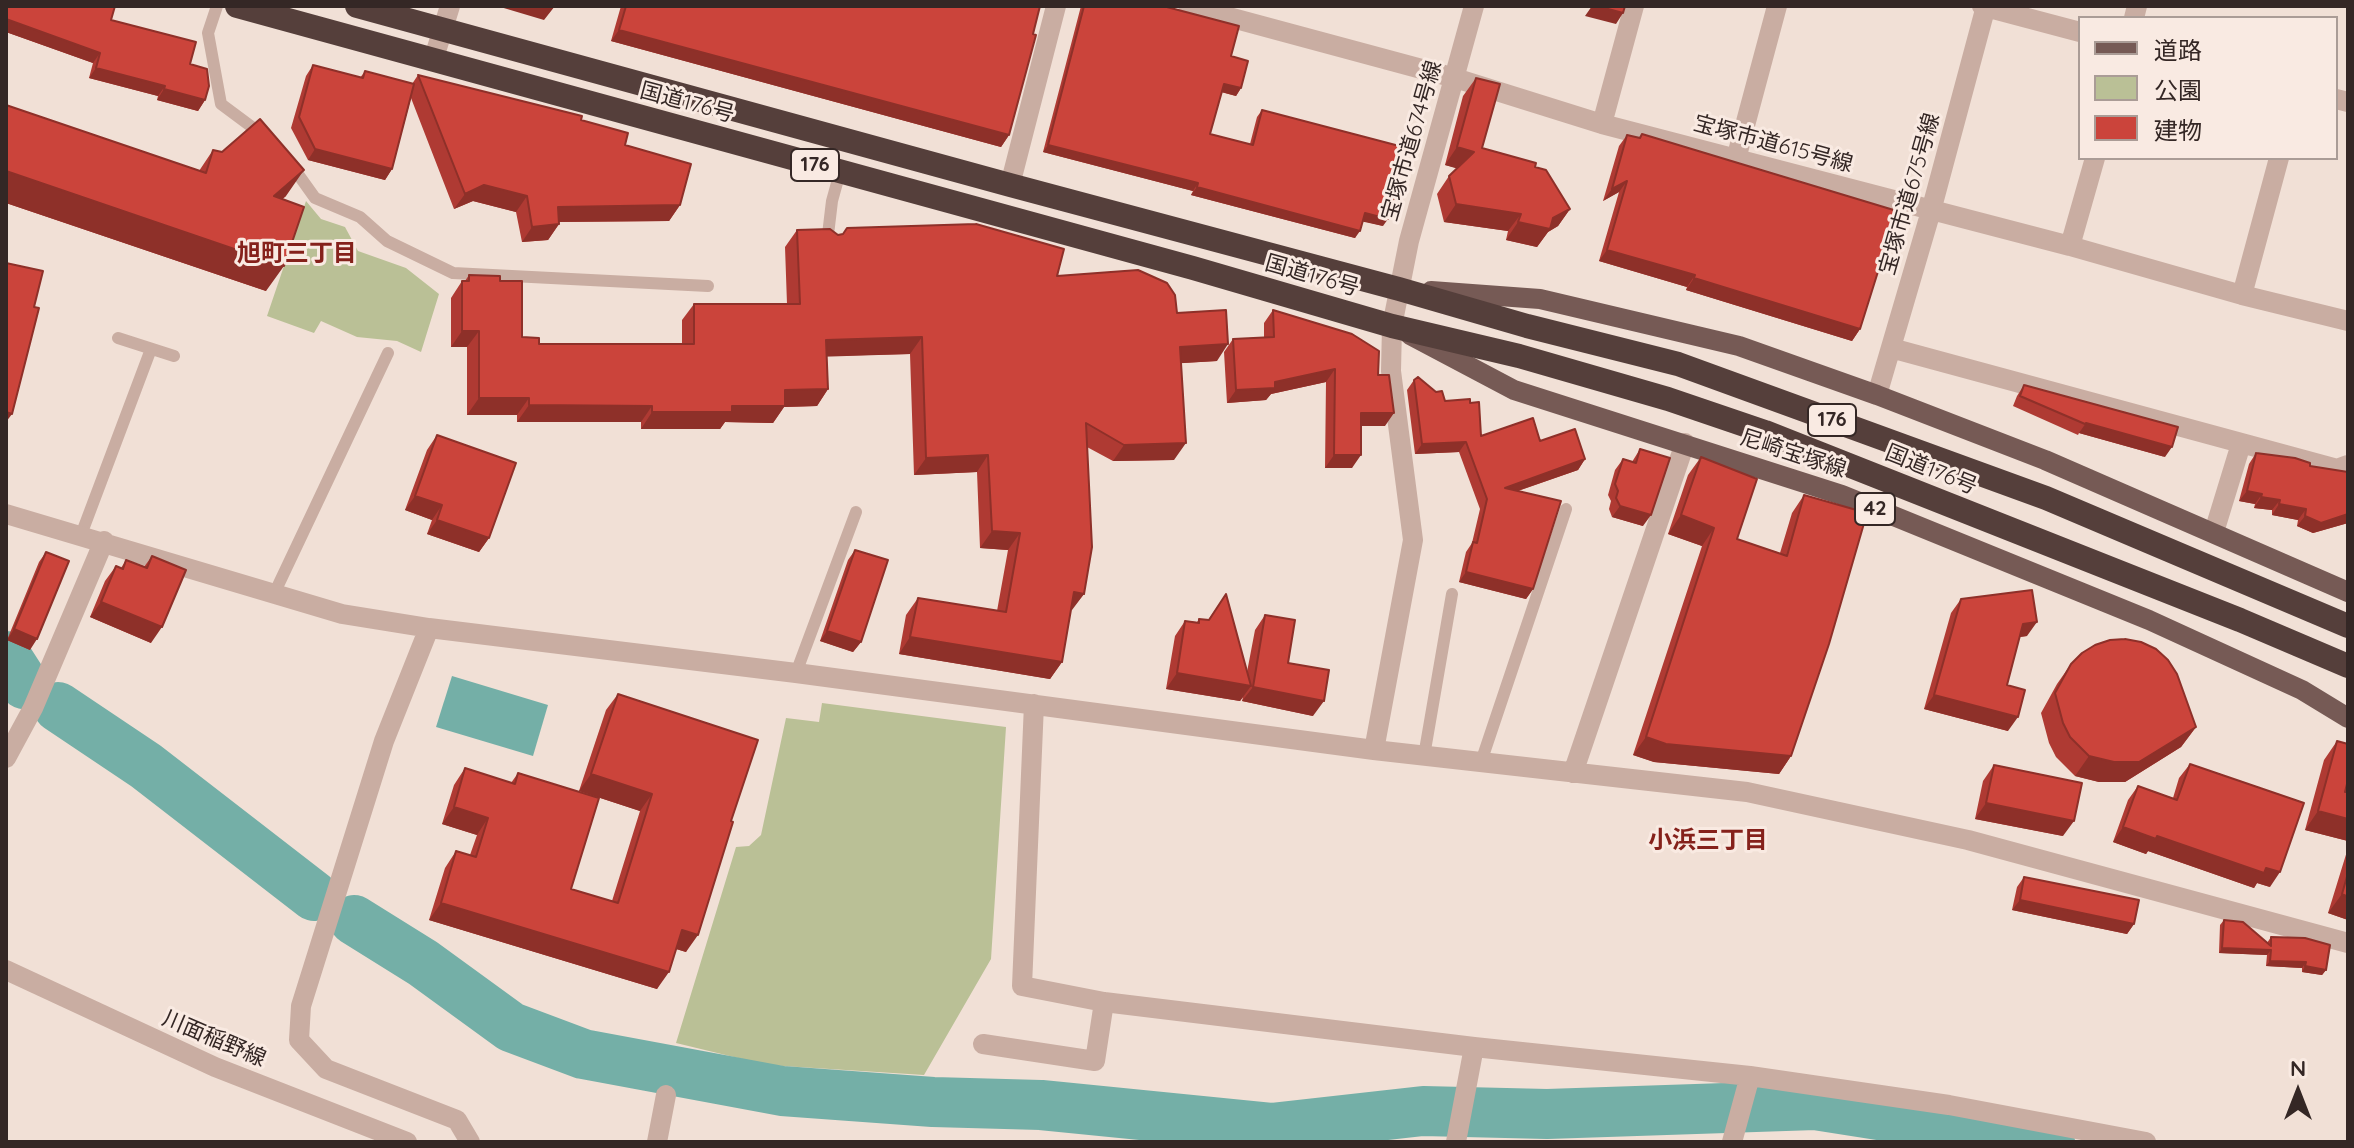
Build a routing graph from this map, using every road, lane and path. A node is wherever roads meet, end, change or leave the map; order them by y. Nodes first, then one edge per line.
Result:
1 (217, 6) edge
2 (237, 6) edge
3 (357, 6) edge
4 (1056, 6) edge
5 (1188, 6) edge
6 (1474, 6) edge
7 (1634, 6) edge
8 (1777, 6) edge
9 (1984, 6) edge
10 (446, 18) edge
11 (2078, 31) edge
12 (433, 61) junction
13 (1455, 78) junction
14 (1602, 124) junction
15 (1736, 159) junction
16 (2094, 160) edge
17 (2278, 160) edge
18 (840, 172) junction
19 (1010, 185) junction
20 (1931, 211) junction
21 (827, 243) edge
22 (2070, 246) junction
23 (708, 286) dead end
24 (1399, 289) junction
25 (2242, 295) junction
26 (2348, 321) edge
27 (1392, 326) junction
28 (118, 338) dead end
29 (1891, 348) junction
30 (151, 349) junction
31 (388, 353) dead end
32 (174, 356) dead end
33 (1877, 395) junction
34 (1685, 443) junction
35 (2241, 444) junction
36 (2348, 465) edge
37 (1566, 509) dead end
38 (856, 512) dead end
39 (6, 514) edge
40 (2214, 532) junction
41 (81, 535) junction
42 (104, 541) junction
43 (2348, 592) edge
44 (274, 594) junction
45 (1452, 594) dead end
46 (2348, 626) edge
47 (429, 628) junction
48 (2348, 666) edge
49 (796, 673) junction
50 (1034, 704) junction
51 (2348, 718) edge
52 (1374, 750) junction
53 (1424, 756) junction
54 (6, 758) edge
55 (1481, 762) junction
56 (1573, 773) junction
57 (2348, 943) edge
58 (6, 970) edge
59 (1104, 1002) junction
60 (983, 1044) dead end
61 (1474, 1047) junction
62 (1750, 1076) junction
63 (666, 1095) dead end
64 (407, 1142) edge
65 (470, 1142) edge
66 (657, 1142) edge
67 (1456, 1142) edge
68 (1732, 1142) edge
69 (2146, 1142) edge

1 - 23 lane
2 - 12 highway, 国道176号 / 176
3 - 10 highway, 国道176号 / 176
4 - 19 street
5 - 13 street, 宝塚市道615号線
6 - 13 street, 宝塚市道674号線
7 - 14 street
8 - 15 street
9 - 11 street
9 - 20 street, 宝塚市道675号線
10 - 12 street
10 - 19 highway, 国道176号 / 176
12 - 18 highway, 国道176号 / 176
13 - 14 street, 宝塚市道615号線
13 - 24 street, 宝塚市道674号線
14 - 15 street, 宝塚市道615号線
15 - 20 street, 宝塚市道615号線
16 - 22 street
17 - 25 street
18 - 21 lane
18 - 27 highway, 国道176号 / 176
19 - 24 highway, 国道176号 / 176
20 - 22 street, 宝塚市道615号線
20 - 29 street, 宝塚市道675号線
22 - 25 street, 宝塚市道615号線
24 - 27 street, 宝塚市道674号線
24 - 33 main road
24 - 46 highway, 国道176号 / 176
25 - 26 street, 宝塚市道615号線
27 - 34 main road, 尼崎宝塚線 / 42
27 - 48 highway, 国道176号 / 176
27 - 52 street, 宝塚市道674号線
28 - 30 lane
29 - 33 street, 宝塚市道675号線
29 - 35 street
30 - 32 lane
30 - 41 lane
31 - 44 lane
33 - 40 main road
34 - 51 main road, 尼崎宝塚線 / 42
34 - 56 street
35 - 36 street
35 - 40 street
37 - 55 lane
38 - 49 lane
39 - 41 street
40 - 43 main road
41 - 42 street
42 - 44 street
42 - 54 street
44 - 47 street
45 - 53 lane
47 - 49 street
47 - 65 street
49 - 50 street
50 - 52 street
50 - 59 street
52 - 53 street
53 - 55 street
55 - 56 street
56 - 57 street
58 - 64 street, 川面稲野線
59 - 60 street
59 - 61 street
61 - 62 street
61 - 67 street
62 - 68 street
62 - 69 street
63 - 66 street

